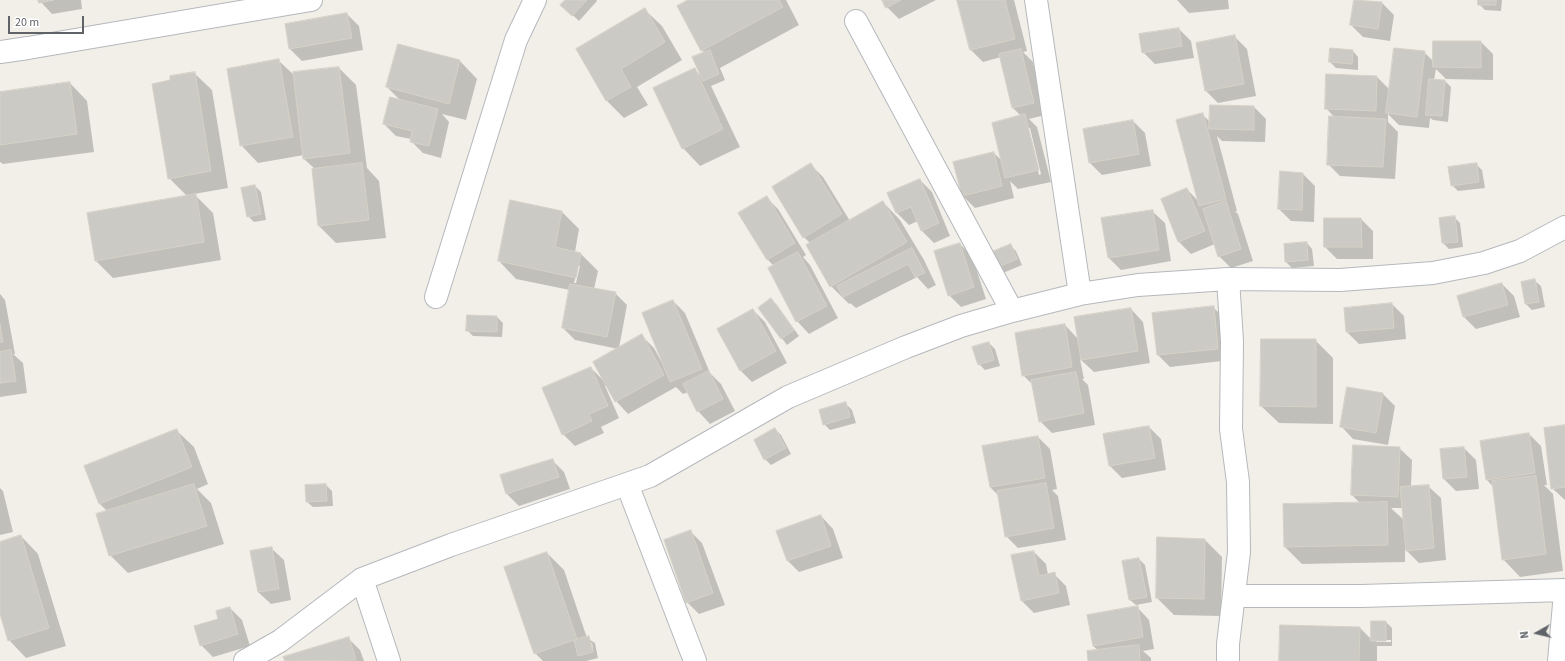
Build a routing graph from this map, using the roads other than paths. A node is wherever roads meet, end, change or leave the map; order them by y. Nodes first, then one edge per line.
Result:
1 (311, 0) edge
2 (535, 0) edge
3 (1036, 0) edge
4 (856, 21) dead end
5 (0, 52) edge
6 (1565, 227) edge
7 (1228, 279) junction
8 (1080, 294) junction
9 (436, 297) dead end
10 (1012, 311) junction
11 (627, 484) junction
12 (362, 579) junction
13 (1565, 591) edge
14 (1234, 596) junction
15 (279, 651) edge
16 (245, 661) edge
17 (389, 661) edge
18 (695, 661) edge
19 (1228, 661) edge
20 (1559, 661) edge

1 - 5 street
2 - 9 street
3 - 8 street
4 - 10 street
6 - 7 street
7 - 8 street
7 - 14 street
8 - 10 street
10 - 11 street
11 - 12 street
11 - 18 street
12 - 15 street
12 - 17 street
13 - 14 street
13 - 20 street
14 - 19 street
15 - 16 street

